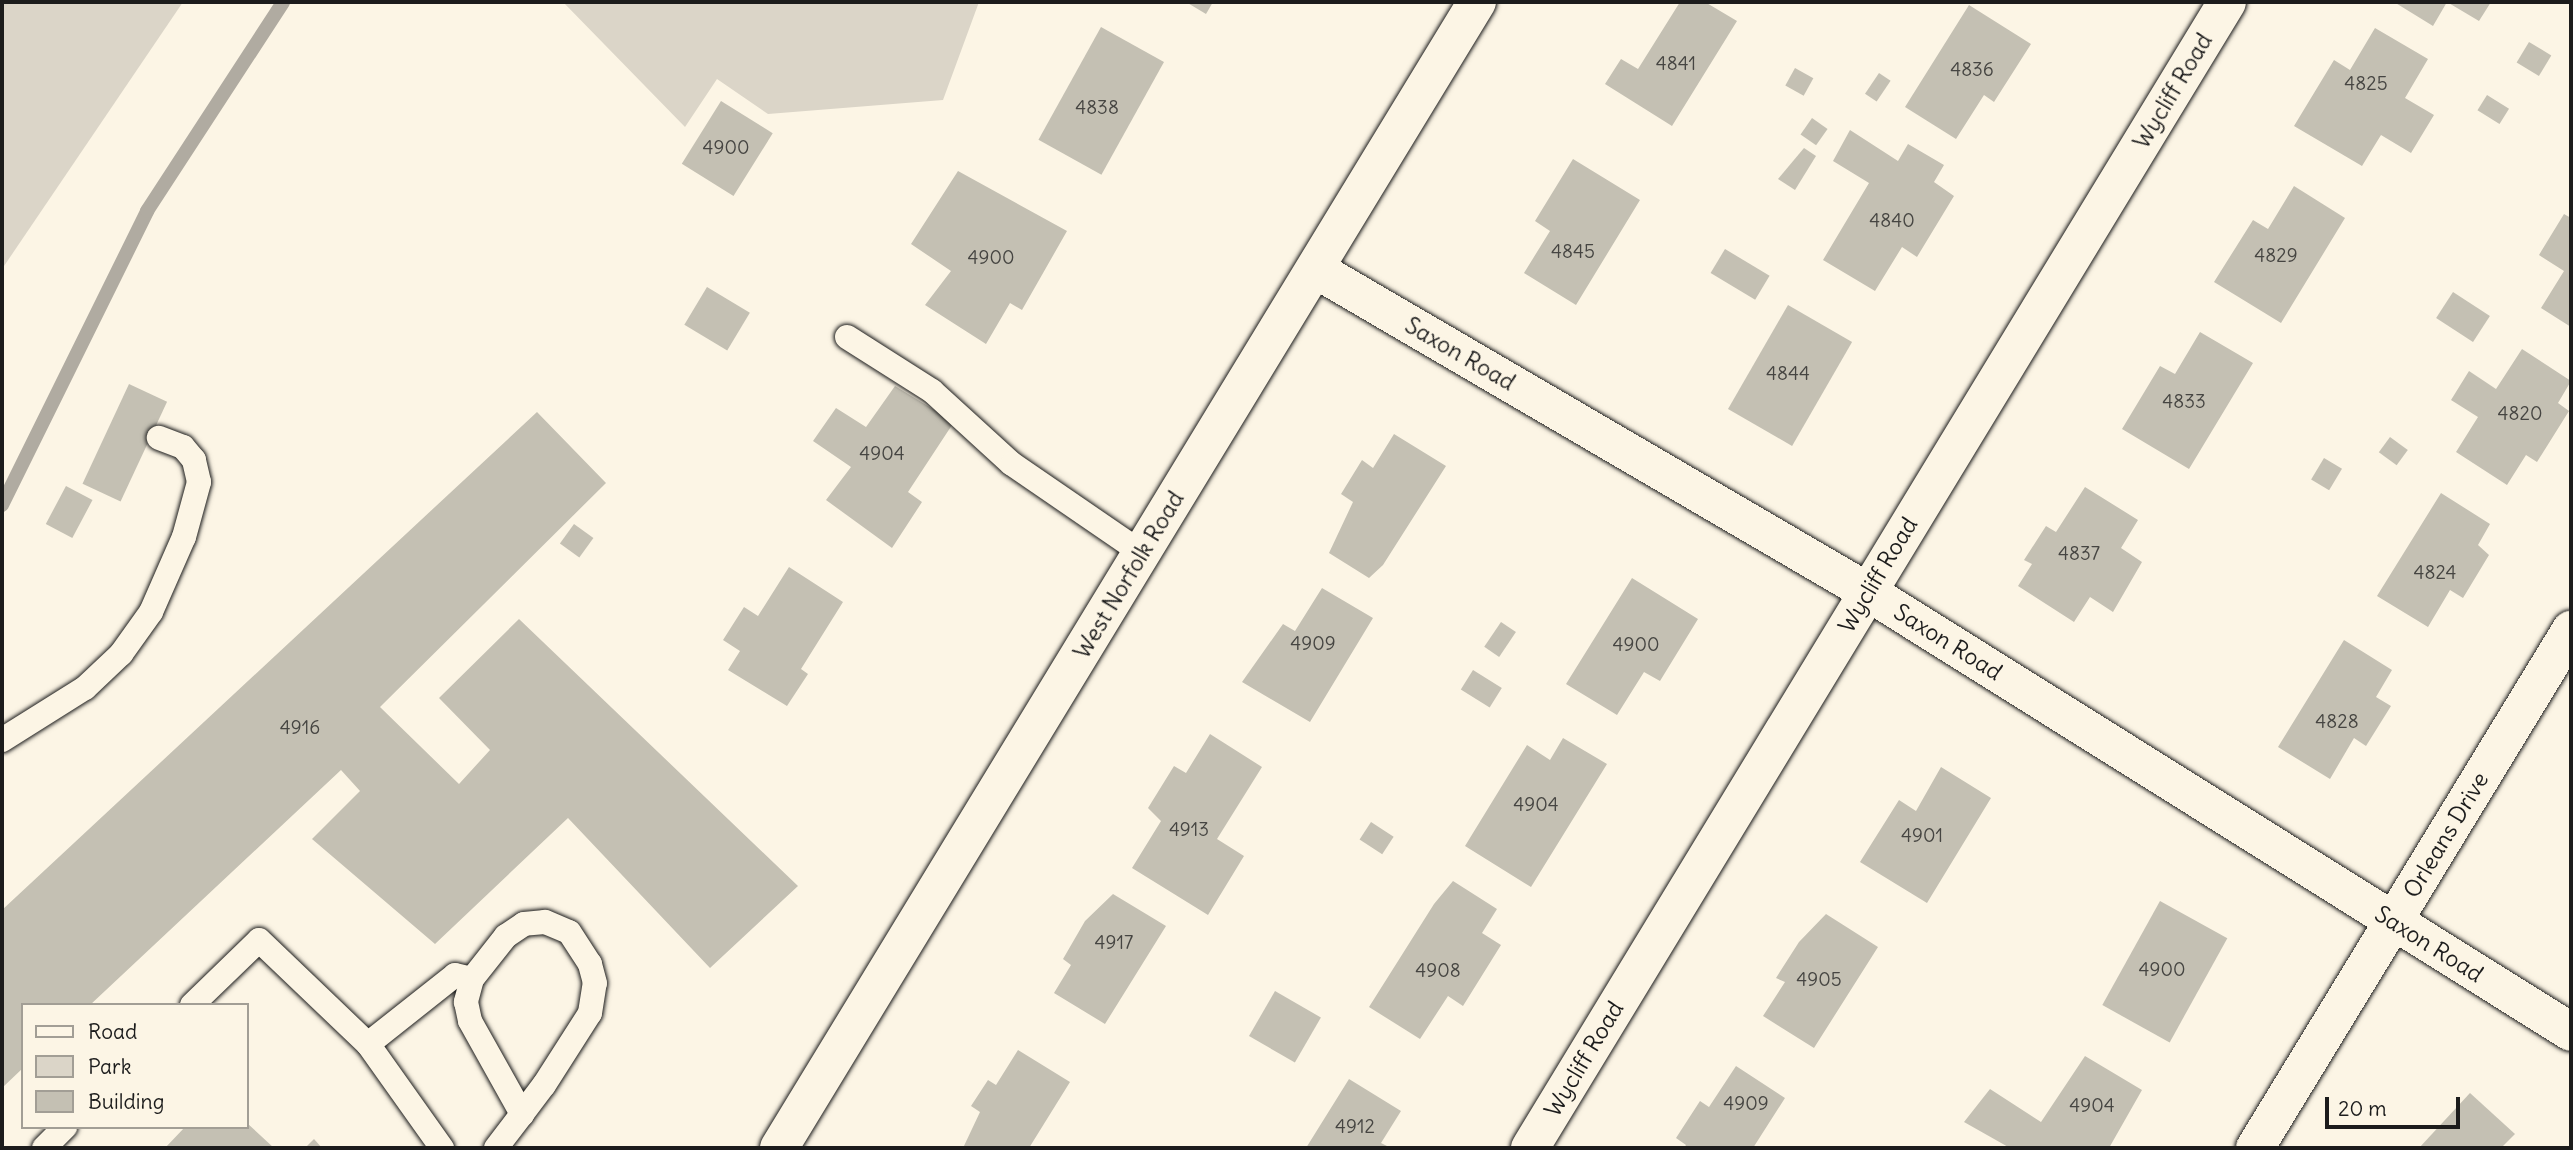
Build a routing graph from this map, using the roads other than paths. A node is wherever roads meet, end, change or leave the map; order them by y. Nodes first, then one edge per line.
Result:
1 (1477, 2) edge
2 (2227, 2) edge
3 (1315, 269) junction
4 (847, 337) dead end
5 (159, 438) dead end
6 (1143, 553) junction
7 (1868, 592) junction
8 (2571, 630) edge
9 (2, 740) edge
10 (2393, 921) junction
11 (472, 979) junction
12 (194, 1003) edge
13 (2571, 1032) edge
14 (368, 1044) junction
15 (522, 1114) junction
16 (63, 1129) edge
17 (44, 1148) edge
18 (442, 1148) edge
19 (496, 1148) edge
20 (779, 1148) edge
21 (1530, 1148) edge
22 (2255, 1148) edge

1 - 3 street, West Norfolk Road
2 - 7 street, Wycliff Road
3 - 6 street, West Norfolk Road
3 - 7 street, Saxon Road
4 - 6 lane
5 - 9 lane
6 - 20 street, West Norfolk Road
7 - 10 street, Saxon Road
7 - 21 street, Wycliff Road
8 - 10 street, Orleans Drive
10 - 13 street, Saxon Road
10 - 22 street, Orleans Drive
11 - 14 lane
11 - 15 lane
11 - 15 lane
12 - 14 lane
14 - 18 lane
15 - 19 lane
16 - 17 lane

